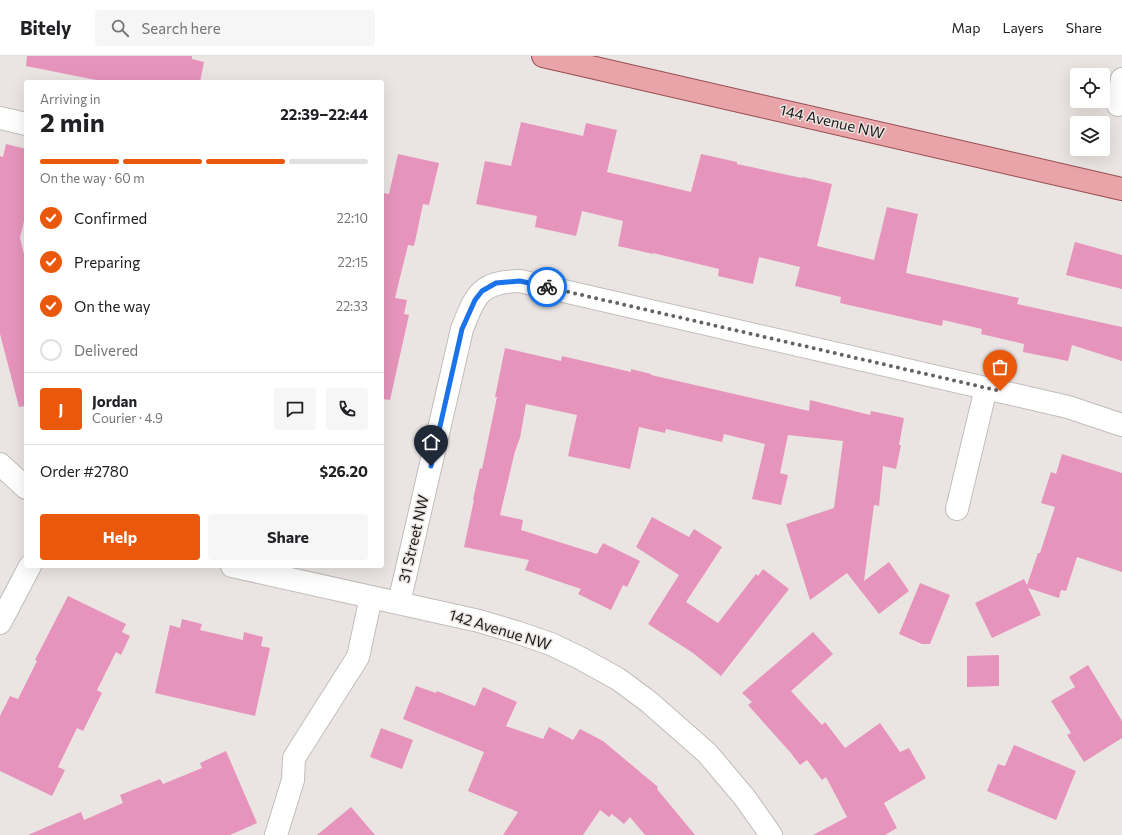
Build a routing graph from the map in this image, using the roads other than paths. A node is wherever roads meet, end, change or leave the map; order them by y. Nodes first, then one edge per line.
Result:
1 (543, 56) edge
2 (1122, 80) edge
3 (1118, 105) dead end
4 (0, 118) edge
5 (24, 124) edge
6 (1122, 189) edge
7 (986, 388) junction
8 (1122, 425) edge
9 (0, 464) edge
10 (24, 486) edge
11 (957, 509) dead end
12 (29, 568) edge
13 (255, 568) edge
14 (371, 597) junction
15 (399, 603) junction
16 (0, 623) edge
17 (276, 835) edge
18 (771, 835) edge

1 - 6 main road, 144 Avenue NW
2 - 3 street
4 - 5 street
7 - 8 street
7 - 11 street
7 - 15 street, 31 Street NW
9 - 10 street
12 - 16 street
13 - 14 street, 142 Avenue NW
14 - 15 street, 142 Avenue NW
14 - 17 street
15 - 18 street, 142 Avenue NW

